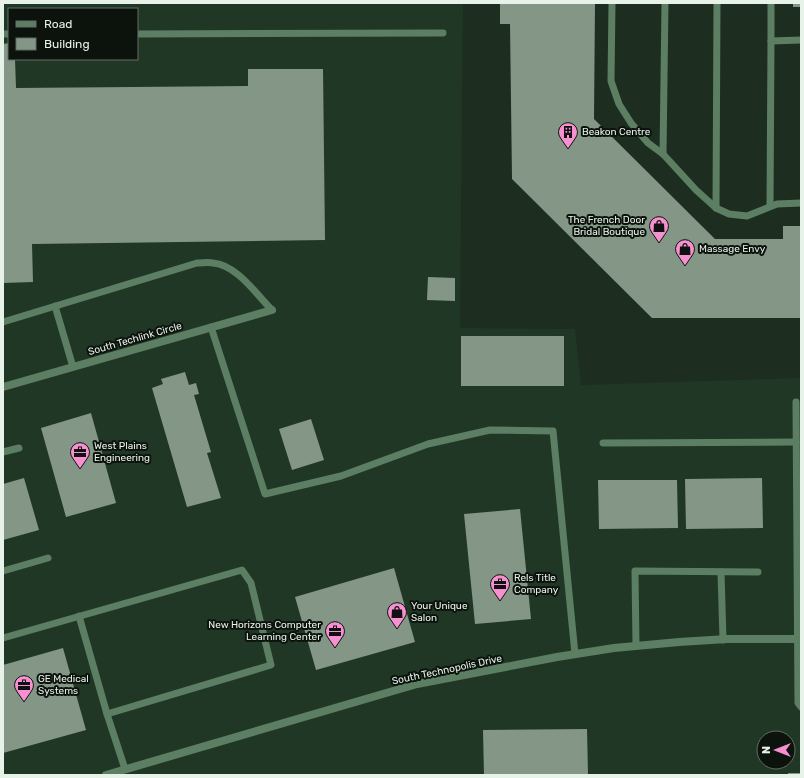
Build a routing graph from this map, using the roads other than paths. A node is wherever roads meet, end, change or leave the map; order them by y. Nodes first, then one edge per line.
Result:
1 (612, 3) edge
2 (665, 3) edge
3 (717, 3) edge
4 (770, 3) edge
5 (138, 34) edge
6 (443, 34) dead end
7 (771, 40) junction
8 (801, 40) edge
9 (663, 154) junction
10 (801, 203) edge
11 (770, 206) junction
12 (716, 208) junction
13 (55, 306) junction
14 (272, 310) joint
15 (3, 322) edge
16 (211, 327) junction
17 (73, 367) junction
18 (3, 387) edge
19 (796, 402) dead end
20 (796, 442) junction
21 (603, 443) dead end
22 (19, 448) dead end
23 (3, 452) edge
24 (48, 558) dead end
25 (3, 571) edge
26 (721, 572) junction
27 (758, 572) dead end
28 (79, 616) junction
29 (3, 638) edge
30 (799, 639) edge
31 (723, 640) junction
32 (636, 646) junction
33 (575, 654) junction
34 (801, 707) edge
35 (107, 714) junction
36 (125, 769) junction
37 (106, 775) edge

1 - 9 lane
2 - 9 lane
3 - 12 lane
4 - 7 lane
5 - 6 lane
7 - 8 lane
7 - 11 lane
9 - 12 lane
10 - 11 lane
11 - 12 lane
13 - 14 lane
13 - 15 lane
13 - 17 lane
14 - 16 street, South Techlink Circle
16 - 17 street, South Techlink Circle
16 - 33 lane
17 - 18 street, South Techlink Circle
19 - 20 lane
20 - 21 lane
20 - 30 lane
22 - 23 lane
24 - 25 lane
26 - 27 lane
26 - 31 lane
26 - 32 lane
28 - 29 lane
28 - 35 lane
28 - 35 lane
30 - 31 street, South Technopolis Drive
30 - 34 lane
31 - 32 street, South Technopolis Drive
32 - 33 street, South Technopolis Drive
33 - 36 street, South Technopolis Drive
35 - 36 lane
36 - 37 street, South Technopolis Drive

